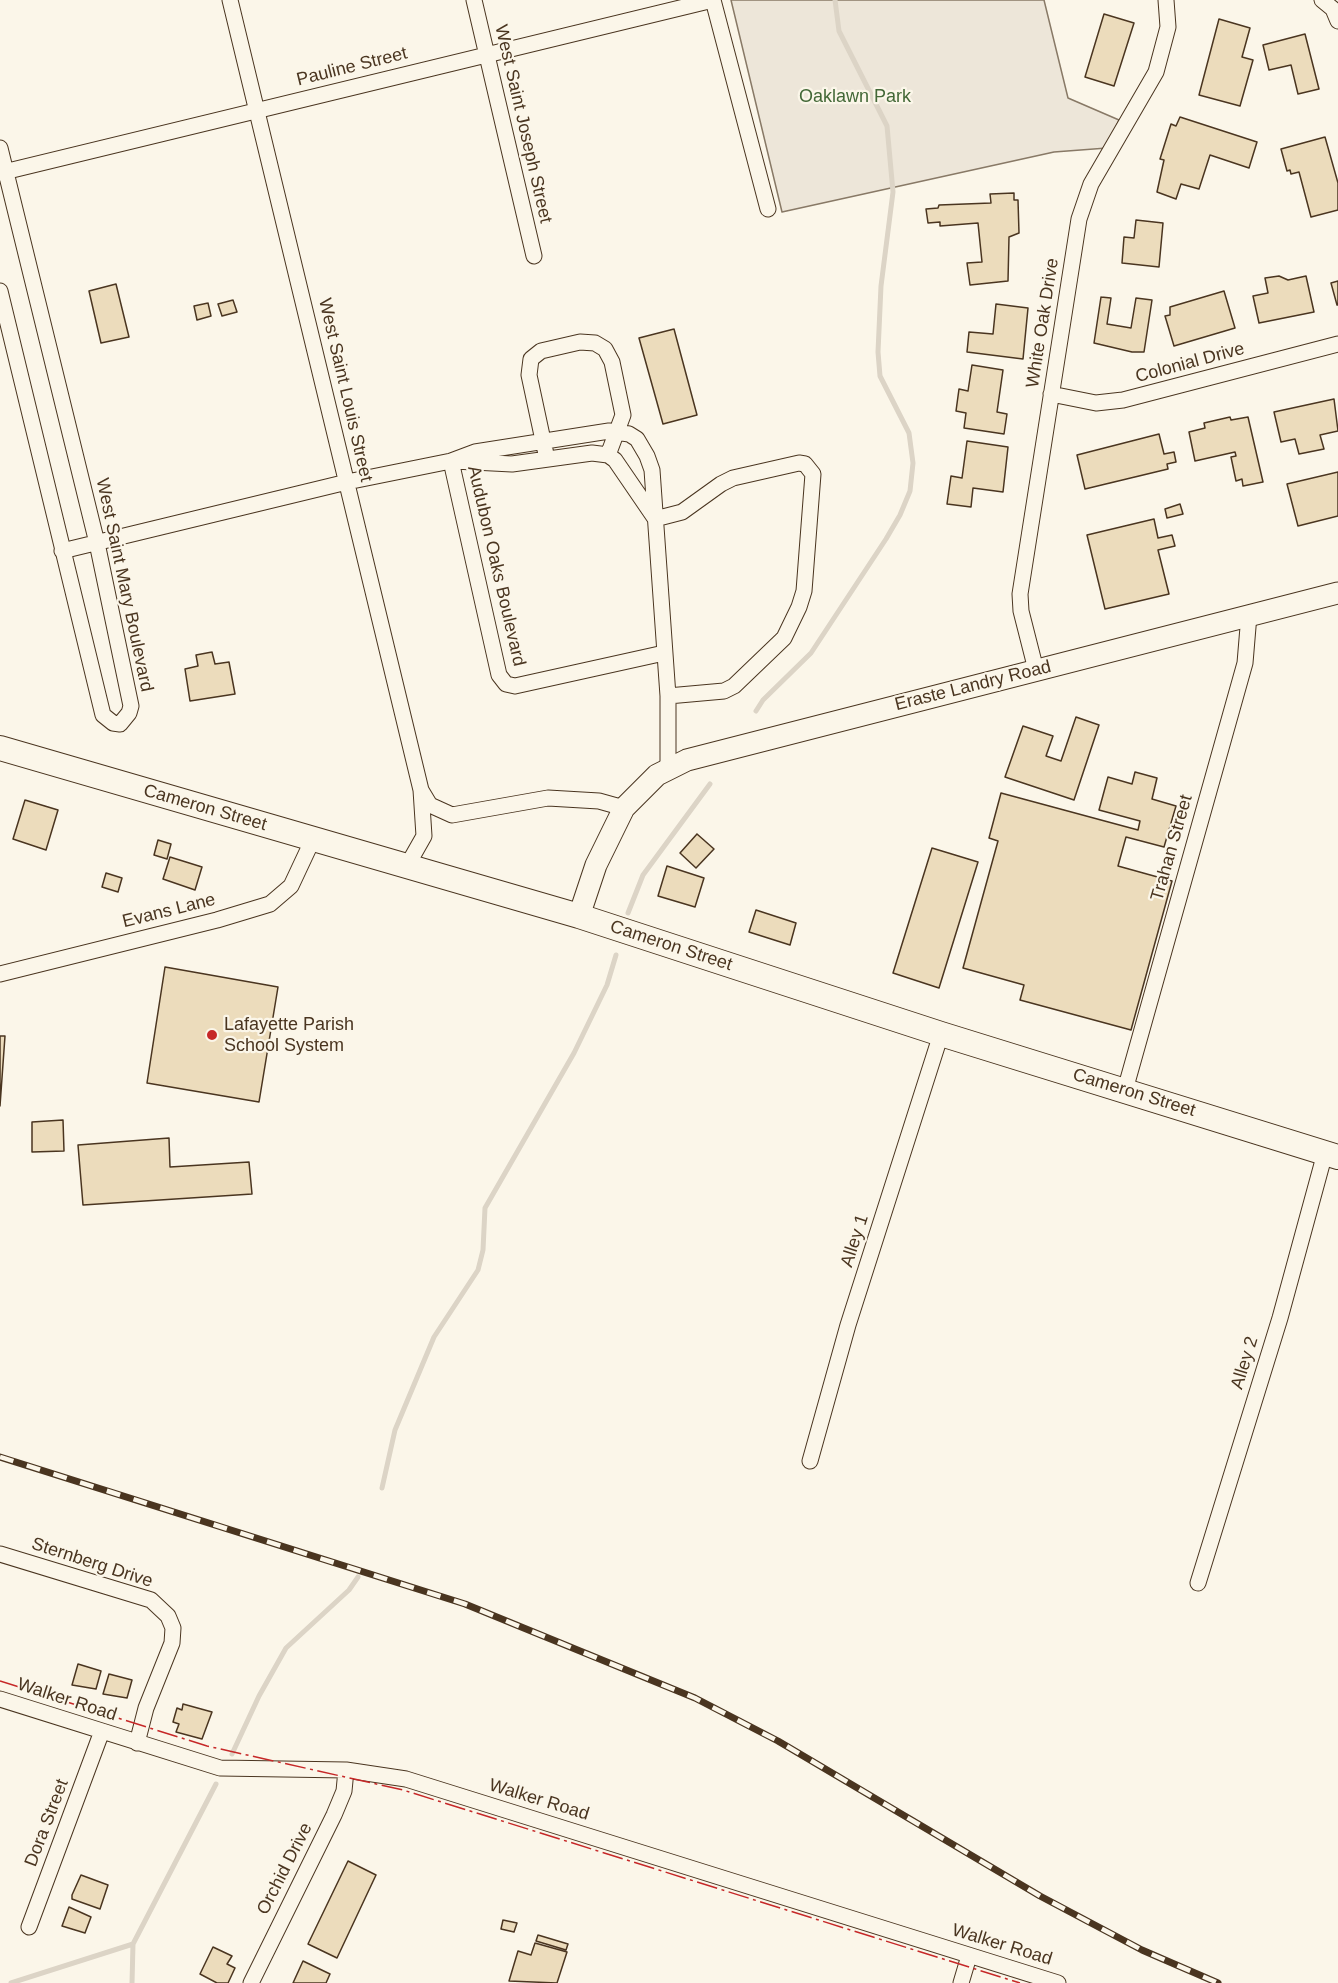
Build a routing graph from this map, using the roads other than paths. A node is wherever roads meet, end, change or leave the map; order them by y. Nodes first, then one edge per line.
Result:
1 (230, 0) edge
2 (474, 0) edge
3 (713, 0) edge
4 (1166, 0) edge
5 (1322, 0) edge
6 (1338, 21) edge
7 (487, 55) junction
8 (257, 111) junction
9 (0, 148) edge
10 (3, 172) edge
11 (768, 209) dead end
12 (534, 256) dead end
13 (0, 291) edge
14 (1338, 344) edge
15 (1051, 394) junction
16 (618, 431) junction
17 (543, 440) junction
18 (608, 455) junction
19 (547, 459) junction
20 (451, 461) junction
21 (347, 482) junction
22 (655, 519) junction
23 (97, 543) junction
24 (62, 551) junction
25 (1338, 593) edge
26 (1250, 615) junction
27 (664, 654) junction
28 (1036, 670) junction
29 (668, 696) junction
30 (0, 748) edge
31 (668, 769) junction
32 (421, 790) junction
33 (624, 808) junction
34 (313, 839) junction
35 (407, 866) junction
36 (579, 916) junction
37 (0, 974) edge
38 (942, 1034) junction
39 (1125, 1090) junction
40 (1332, 1155) edge
41 (810, 1461) dead end
42 (0, 1554) edge
43 (1198, 1583) dead end
44 (0, 1699) edge
45 (102, 1731) junction
46 (137, 1743) junction
47 (346, 1770) junction
48 (29, 1928) dead end
49 (969, 1956) junction
50 (251, 1983) edge
51 (961, 1983) edge
52 (1058, 1983) edge

1 - 8 street, West Saint Louis Street
2 - 7 street, West Saint Joseph Street
3 - 7 street, Pauline Street
3 - 11 street
4 - 15 street, White Oak Drive
5 - 6 street
7 - 8 street, Pauline Street
7 - 12 street, West Saint Joseph Street
8 - 10 street, Pauline Street
8 - 21 street, West Saint Louis Street
9 - 10 street, West Saint Mary Boulevard
10 - 23 street, West Saint Mary Boulevard
13 - 24 street, West Saint Mary Boulevard
14 - 15 street, Colonial Drive
15 - 28 street, White Oak Drive
16 - 17 street
16 - 17 street
16 - 18 street
16 - 22 street
17 - 19 street
17 - 20 street
18 - 19 street, Audubon Oaks Boulevard
18 - 22 street
19 - 20 street, Audubon Oaks Boulevard
20 - 21 street
20 - 27 street, Audubon Oaks Boulevard
21 - 23 street
21 - 32 street, West Saint Louis Street
22 - 27 street
22 - 29 street
23 - 24 street
23 - 24 street, West Saint Mary Boulevard
25 - 26 street, Eraste Landry Road
26 - 28 street, Eraste Landry Road
26 - 39 street, Trahan Street
27 - 29 street
28 - 31 street, Eraste Landry Road
29 - 31 street
30 - 34 main road, Cameron Street
31 - 33 street, Eraste Landry Road
32 - 33 street
32 - 35 street
33 - 36 street, Eraste Landry Road
34 - 35 main road, Cameron Street
34 - 37 street, Evans Lane
35 - 36 main road, Cameron Street
36 - 38 main road, Cameron Street
38 - 39 main road, Cameron Street
38 - 41 street, Alley 1
39 - 40 main road, Cameron Street
40 - 43 street, Alley 2
42 - 46 street, Sternberg Drive
44 - 45 street, Walker Road
45 - 46 street, Walker Road
45 - 48 street, Dora Street
46 - 47 street, Walker Road
47 - 49 street, Walker Road
47 - 50 street, Orchid Drive
49 - 51 street
49 - 52 street, Walker Road

